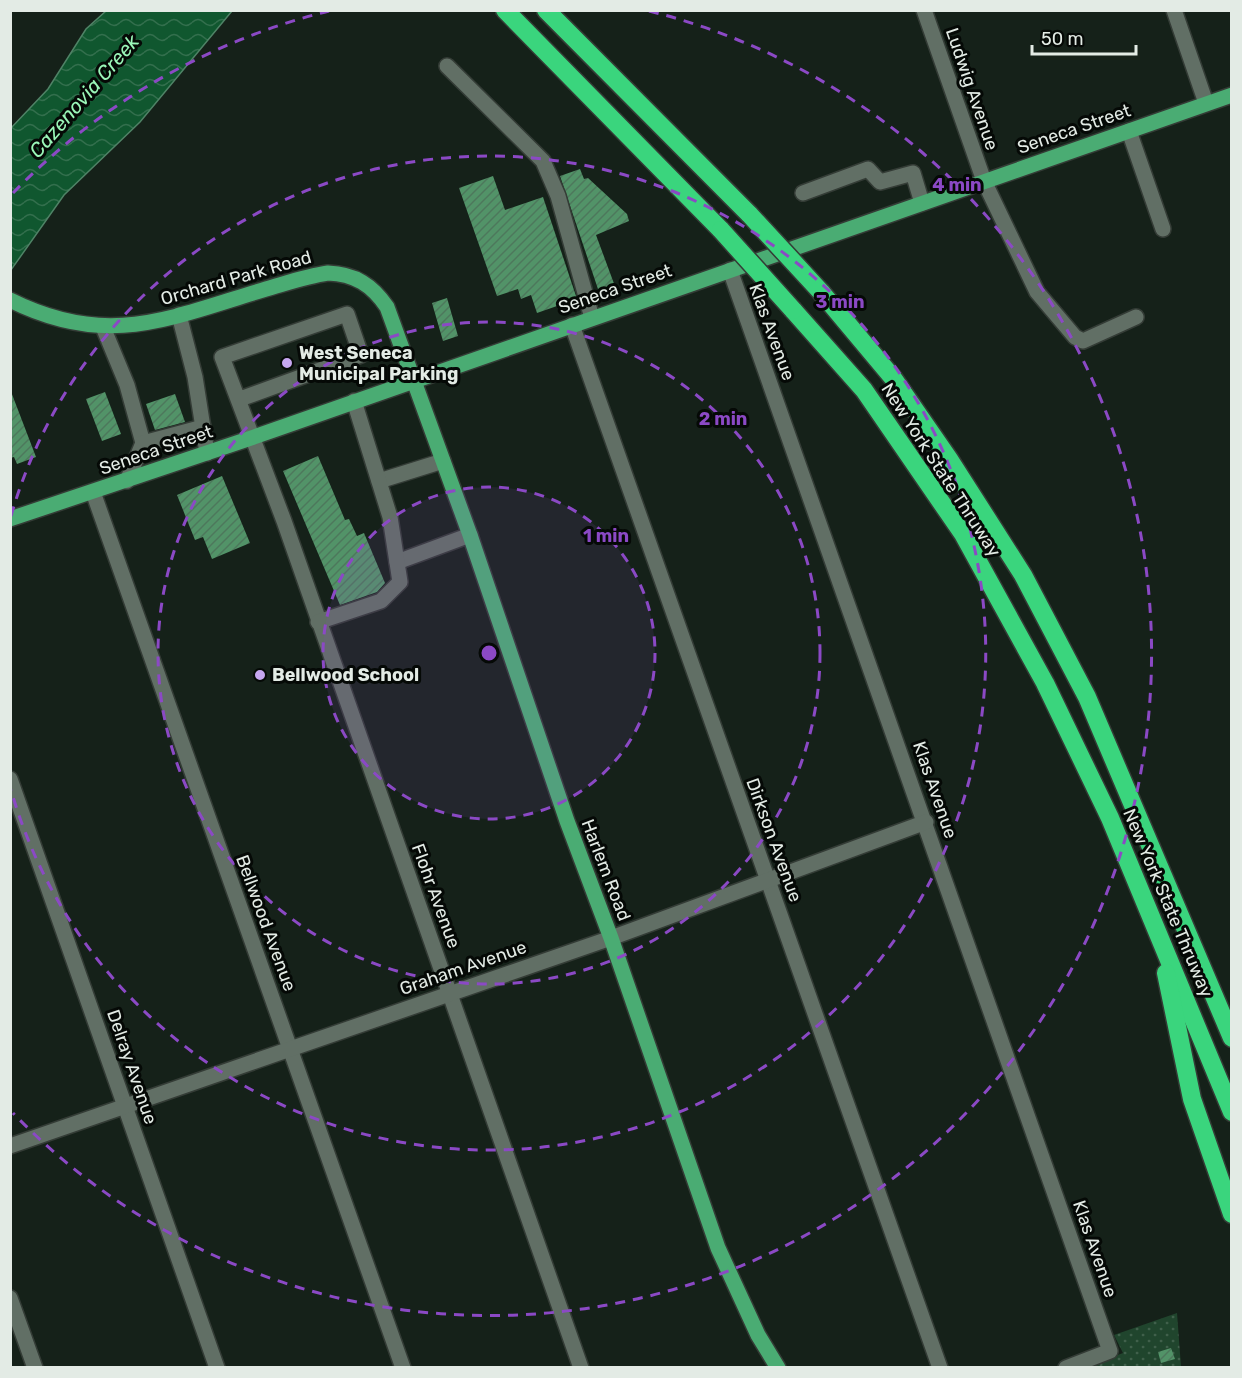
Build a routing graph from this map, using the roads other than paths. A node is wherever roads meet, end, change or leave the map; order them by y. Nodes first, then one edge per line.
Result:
1 (505, 10) edge
2 (546, 10) edge
3 (924, 10) edge
4 (1174, 10) edge
5 (447, 66) dead end
6 (1232, 95) edge
7 (1206, 104) junction
8 (1129, 130) junction
9 (984, 181) junction
10 (803, 193) dead end
11 (922, 203) junction
12 (1162, 229) dead end
13 (730, 270) junction
14 (10, 300) edge
15 (179, 315) junction
16 (1136, 317) dead end
17 (592, 318) junction
18 (572, 324) junction
19 (102, 327) junction
20 (414, 380) junction
21 (240, 399) junction
22 (354, 401) junction
23 (203, 427) junction
24 (254, 437) junction
25 (143, 443) junction
26 (207, 453) junction
27 (443, 461) junction
28 (127, 481) junction
29 (379, 481) junction
30 (93, 492) junction
31 (12, 515) edge
32 (470, 535) junction
33 (397, 562) junction
34 (318, 622) junction
35 (10, 779) edge
36 (926, 822) junction
37 (768, 882) junction
38 (1157, 930) junction
39 (611, 938) junction
40 (450, 993) junction
41 (1232, 1038) edge
42 (290, 1049) junction
43 (125, 1106) junction
44 (1232, 1112) edge
45 (10, 1146) edge
46 (1232, 1214) edge
47 (10, 1298) edge
48 (35, 1368) edge
49 (217, 1368) edge
50 (403, 1368) edge
51 (581, 1368) edge
52 (778, 1368) edge
53 (940, 1368) edge
54 (1066, 1368) edge

1 - 38 highway, New York State Thruway, bridge
2 - 41 highway, New York State Thruway, bridge
3 - 9 street, Ludwig Avenue
4 - 7 street
5 - 17 street
6 - 7 main road, Seneca Street
7 - 8 main road, Seneca Street
8 - 9 main road, Seneca Street
8 - 12 street
9 - 11 main road, Seneca Street
9 - 16 street, Ludwig Avenue
10 - 11 street
11 - 13 main road, Seneca Street
13 - 17 main road, Seneca Street
13 - 36 street, Klas Avenue
14 - 19 main road, Orchard Park Road
15 - 19 main road, Orchard Park Road
15 - 20 main road, Orchard Park Road
15 - 23 street
17 - 18 main road, Seneca Street
18 - 20 main road, Seneca Street
18 - 37 street, Dirkson Avenue
19 - 25 street
20 - 22 main road, Seneca Street
20 - 27 main road, Harlem Road
21 - 21 street, Flohr Avenue
21 - 24 street, Flohr Avenue
22 - 24 main road, Seneca Street
22 - 29 street
23 - 25 street
23 - 26 street
24 - 26 main road, Seneca Street
24 - 34 street, Flohr Avenue
25 - 28 street
26 - 28 main road, Seneca Street
27 - 29 street
27 - 32 main road, Harlem Road
28 - 30 main road, Seneca Street
29 - 33 street
30 - 31 main road, Seneca Street
30 - 42 street, Bellwood Avenue
32 - 33 street
32 - 39 main road, Harlem Road
33 - 34 street
34 - 40 street, Flohr Avenue
35 - 43 street, Delray Avenue
36 - 37 street, Graham Avenue
36 - 54 street, Klas Avenue
37 - 39 street, Graham Avenue
37 - 53 street, Dirkson Avenue
38 - 44 highway, New York State Thruway
38 - 46 highway
39 - 40 street, Graham Avenue
39 - 52 main road, Harlem Road
40 - 42 street, Graham Avenue
40 - 51 street, Flohr Avenue
42 - 43 street, Graham Avenue
42 - 50 street, Bellwood Avenue
43 - 45 street, Graham Avenue
43 - 49 street, Delray Avenue
47 - 48 street

